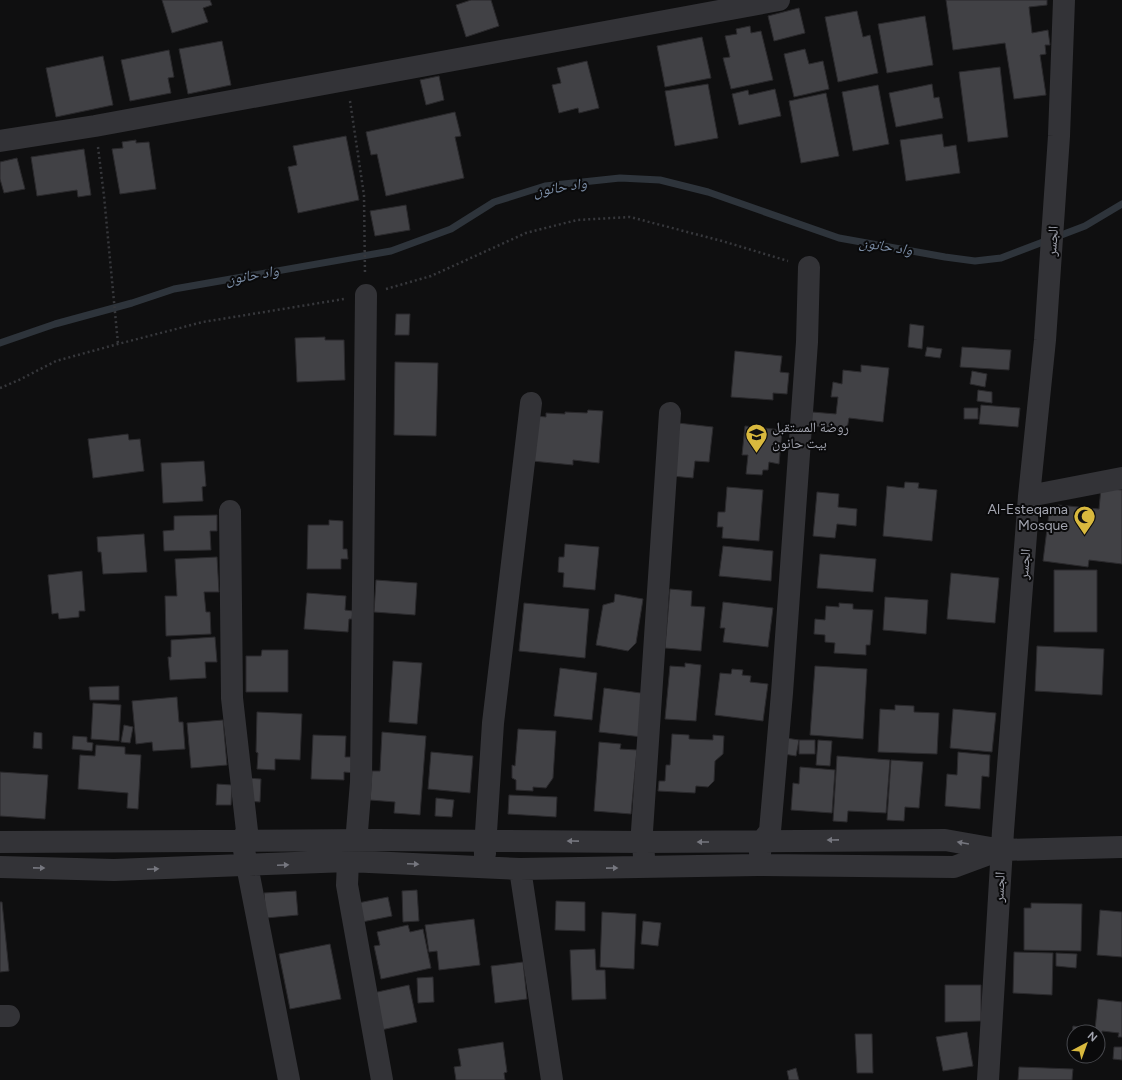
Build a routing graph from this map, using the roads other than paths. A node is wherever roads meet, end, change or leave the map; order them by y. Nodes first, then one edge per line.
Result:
1 (780, 0) edge
2 (1064, 0) edge
3 (0, 141) edge
4 (809, 267) road end
5 (366, 295) road end
6 (531, 403) dead end
7 (670, 413) dead end
8 (1122, 478) edge
9 (1029, 496) junction
10 (230, 511) dead end
11 (242, 840) junction
12 (355, 840) junction
13 (484, 840) junction
14 (762, 841) junction
15 (0, 842) edge
16 (642, 842) junction
17 (1122, 846) edge
18 (1002, 850) junction
19 (348, 861) junction
20 (247, 865) junction
21 (758, 865) junction
22 (486, 867) junction
23 (644, 867) junction
24 (0, 868) edge
25 (520, 869) junction
26 (289, 1080) edge
27 (382, 1080) edge
28 (552, 1080) edge
29 (988, 1080) edge

1 - 3 street
2 - 9 street, الجسر
4 - 14 street
5 - 12 street
6 - 13 street
7 - 16 street
8 - 9 street
9 - 18 street, الجسر
10 - 11 street
11 - 12 street
11 - 15 street
11 - 20 street
12 - 13 street
12 - 19 street
16 -> 13 street
13 - 22 street
14 -> 16 street
18 -> 14 street
14 - 21 street
16 - 23 street
17 - 18 street
18 - 21 street
18 - 29 street, الجسر
20 -> 19 street
19 -> 22 street
19 - 27 street
24 -> 20 street
20 - 26 street
21 - 23 street
22 - 25 street
25 -> 23 street
25 - 28 street

